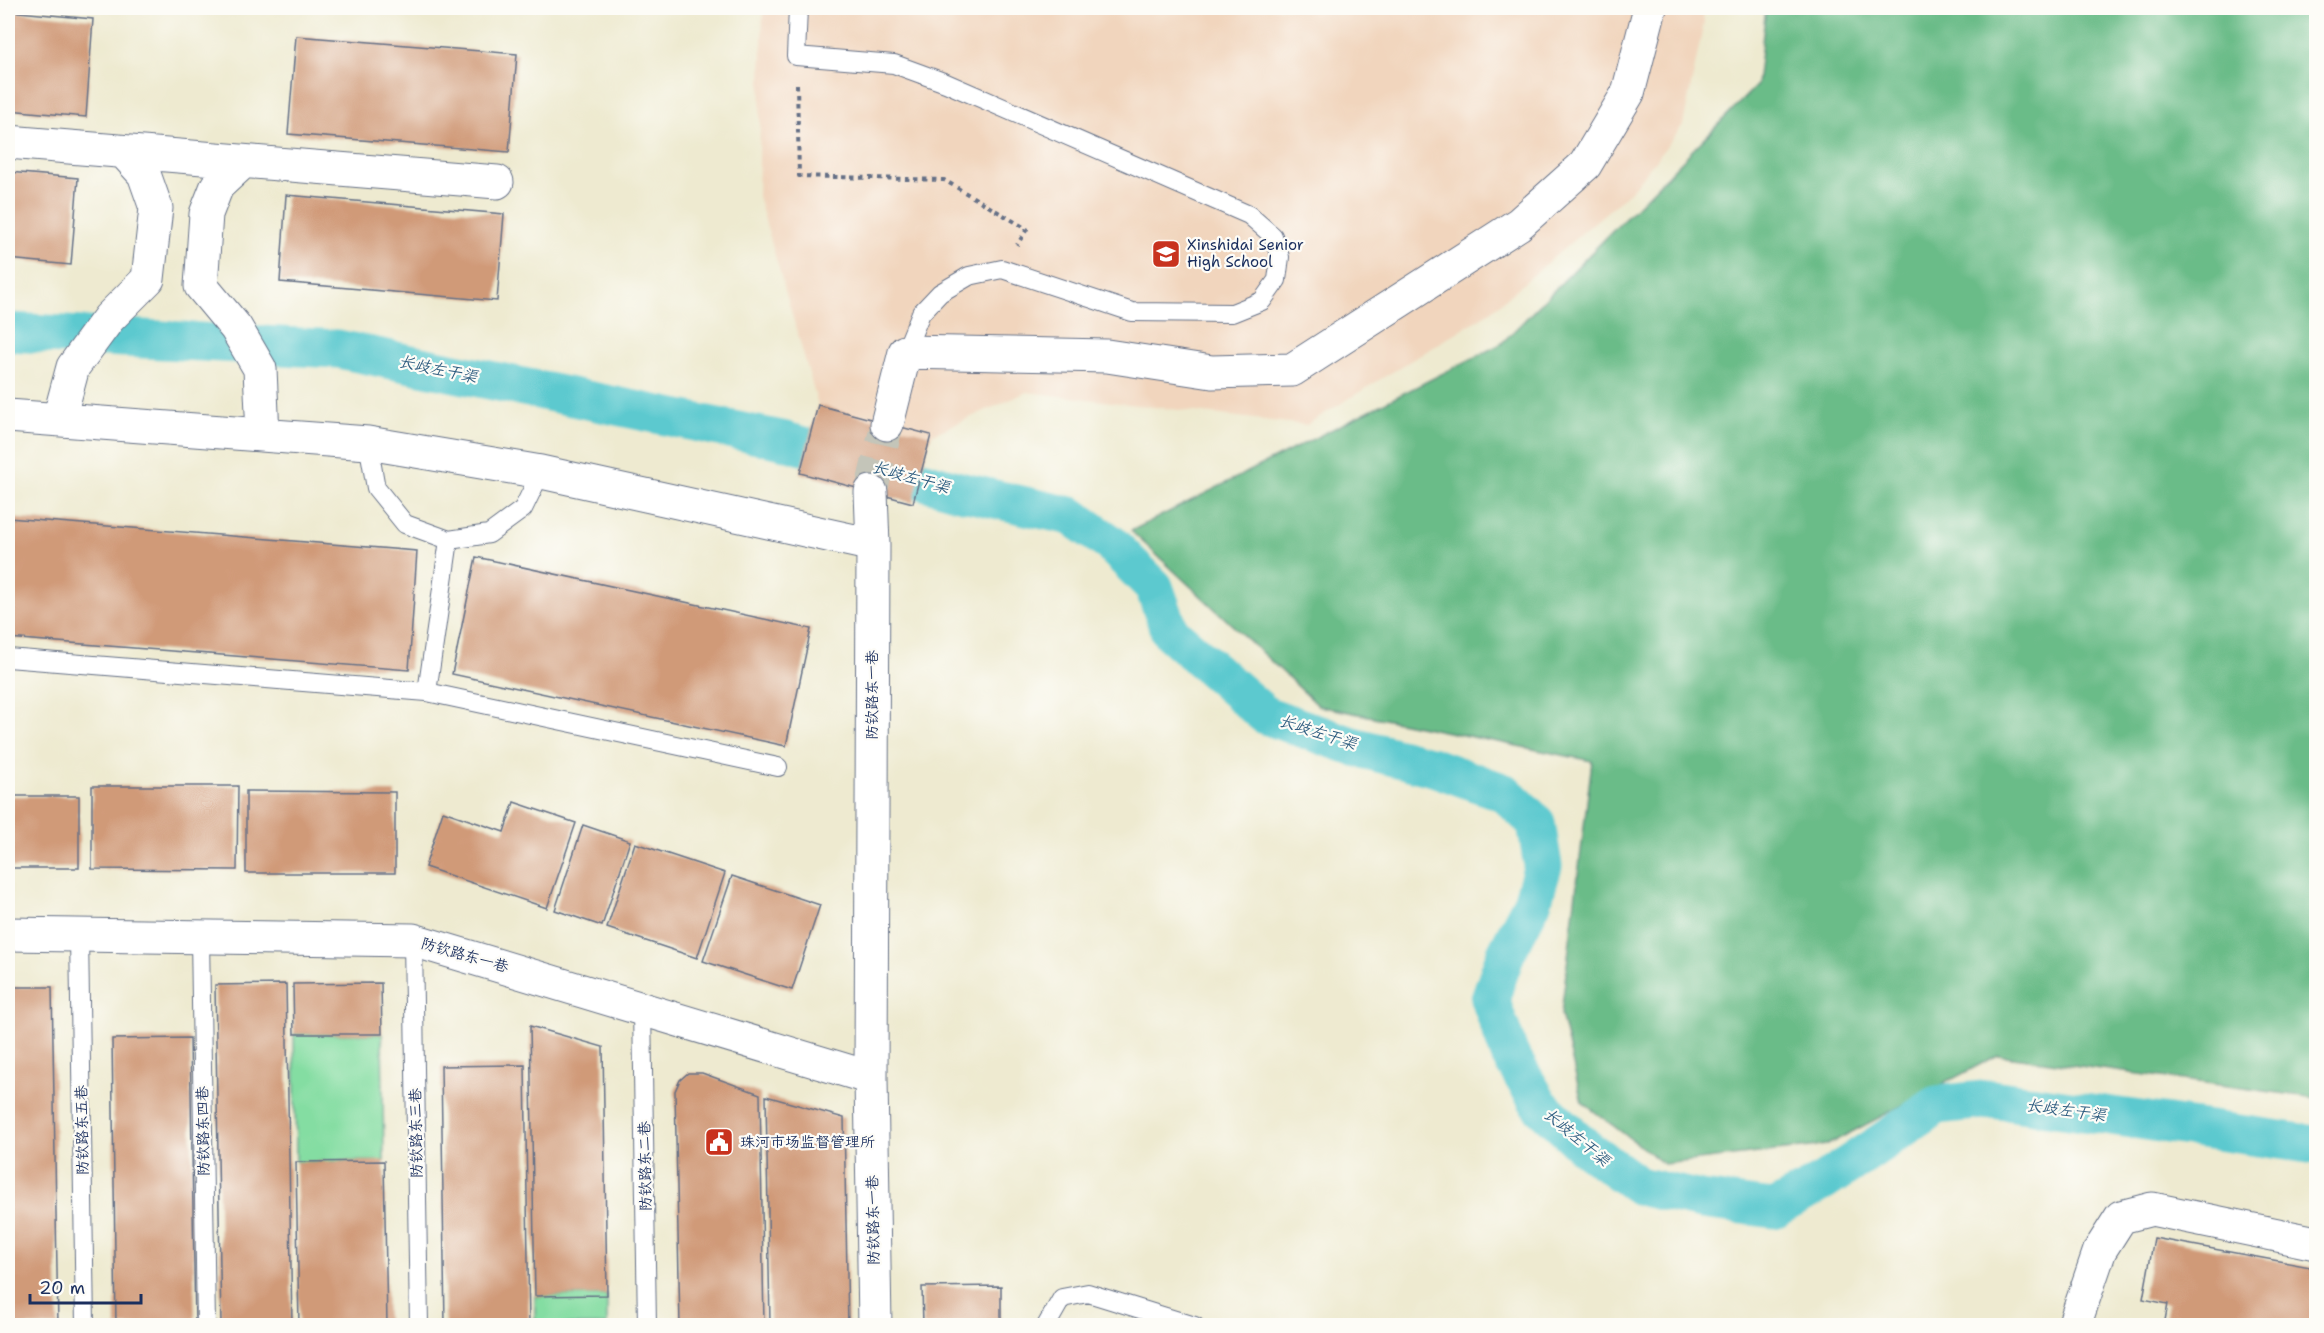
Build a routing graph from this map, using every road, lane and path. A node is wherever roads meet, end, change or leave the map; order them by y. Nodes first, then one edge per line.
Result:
1 (798, 8) edge
2 (1650, 8) edge
3 (796, 56) junction
4 (8, 142) edge
5 (124, 152) junction
6 (243, 162) junction
7 (497, 182) dead end
8 (1002, 269) junction
9 (905, 352) junction
10 (8, 416) edge
11 (58, 419) junction
12 (887, 424) tunnel mouth
13 (263, 435) junction
14 (368, 443) junction
15 (541, 472) junction
16 (871, 492) tunnel mouth
17 (449, 540) junction
18 (873, 546) junction
19 (8, 658) edge
20 (427, 692) junction
21 (778, 766) dead end
22 (8, 934) edge
23 (79, 935) junction
24 (200, 936) junction
25 (413, 940) junction
26 (642, 1007) junction
27 (871, 1078) junction
28 (2316, 1243) edge
29 (85, 1326) edge
30 (206, 1326) edge
31 (419, 1326) edge
32 (647, 1326) edge
33 (876, 1326) edge
34 (1046, 1326) edge
35 (1195, 1326) edge
36 (2074, 1326) edge

1 - 3 lane
2 - 9 street
3 - 8 path
3 - 8 lane
4 - 5 street
5 - 6 street
5 - 11 street
6 - 7 street
6 - 13 street
8 - 9 lane
9 - 12 street
10 - 11 street
11 - 13 street
13 - 14 street
14 - 15 street
14 - 17 lane
15 - 17 lane
15 - 18 street
16 - 18 street, 防钦路东一巷
17 - 20 lane
18 - 27 street, 防钦路东一巷
19 - 20 lane
20 - 21 lane
22 - 23 street, 防钦路东一巷
23 - 24 street, 防钦路东一巷
23 - 29 lane, 防钦路东五巷
24 - 25 street, 防钦路东一巷
24 - 30 lane, 防钦路东四巷
25 - 26 street, 防钦路东一巷
25 - 31 lane, 防钦路东三巷
26 - 27 street, 防钦路东一巷
26 - 32 lane, 防钦路东二巷
27 - 33 street, 防钦路东一巷
28 - 36 street
34 - 35 lane

